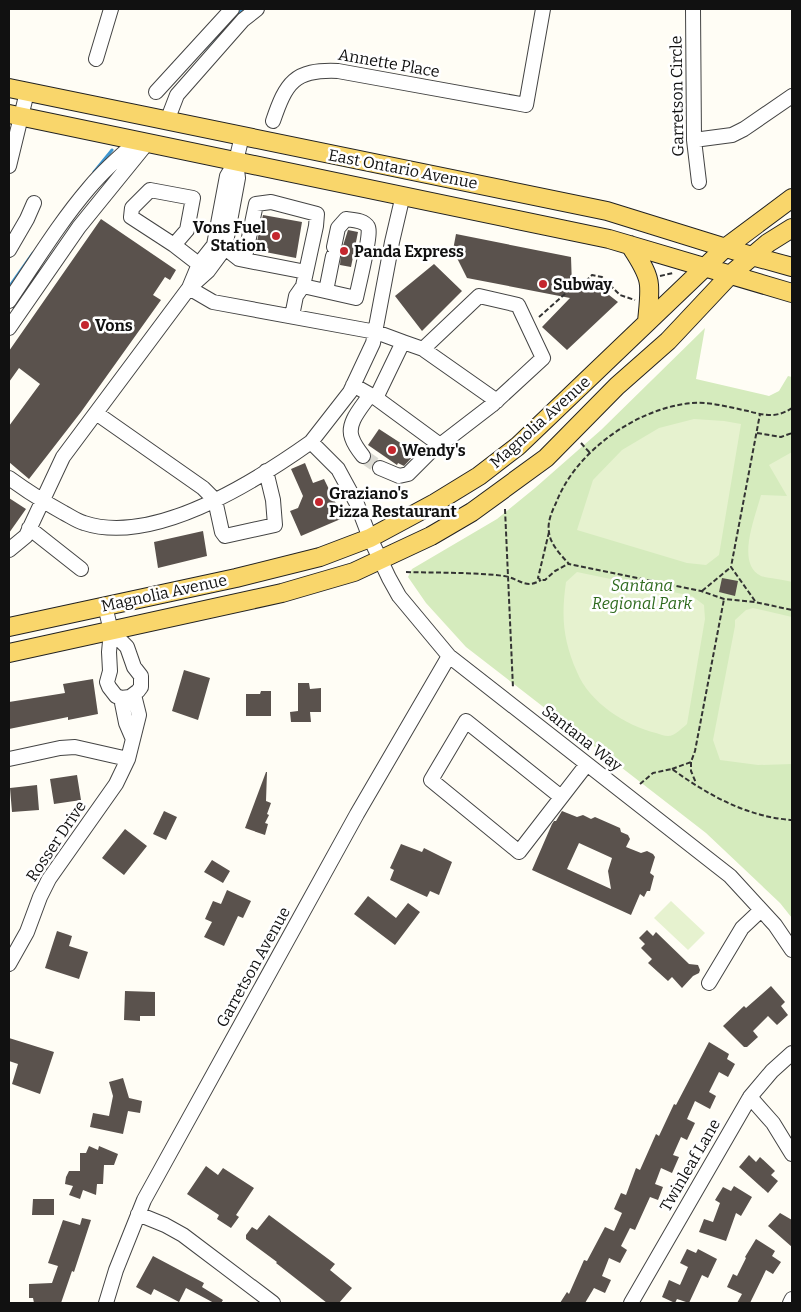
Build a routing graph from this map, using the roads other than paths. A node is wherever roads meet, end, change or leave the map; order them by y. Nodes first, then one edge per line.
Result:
1 (111, 9) edge
2 (232, 9) edge
3 (257, 9) edge
4 (543, 9) edge
5 (693, 9) edge
6 (96, 59) dead end
7 (9, 88) edge
8 (28, 92) junction
9 (156, 92) dead end
10 (792, 96) edge
11 (15, 115) edge
12 (167, 121) junction
13 (273, 121) dead end
14 (242, 136) junction
15 (694, 140) junction
16 (144, 141) junction
17 (236, 161) junction
18 (9, 166) edge
19 (698, 182) dead end
20 (403, 195) junction
21 (792, 198) edge
22 (34, 203) dead end
23 (317, 218) junction
24 (346, 220) junction
25 (792, 228) edge
26 (174, 245) junction
27 (630, 245) junction
28 (219, 247) junction
29 (725, 248) junction
30 (9, 250) edge
31 (752, 256) junction
32 (239, 259) junction
33 (705, 266) junction
34 (792, 267) edge
35 (203, 268) junction
36 (306, 272) junction
37 (730, 276) junction
38 (302, 286) junction
39 (189, 288) junction
40 (326, 291) junction
41 (792, 293) edge
42 (9, 301) edge
43 (292, 316) junction
44 (647, 322) junction
45 (9, 328) edge
46 (376, 332) junction
47 (403, 342) junction
48 (423, 349) junction
49 (353, 385) junction
50 (373, 396) junction
51 (497, 401) junction
52 (96, 413) junction
53 (310, 442) junction
54 (438, 444) junction
55 (363, 456) tunnel mouth
56 (380, 468) tunnel mouth
57 (266, 471) junction
58 (9, 478) edge
59 (215, 500) junction
60 (41, 501) junction
61 (29, 528) junction
62 (370, 538) junction
63 (9, 550) edge
64 (380, 560) junction
65 (81, 569) dead end
66 (105, 606) junction
67 (9, 627) edge
68 (111, 631) junction
69 (9, 653) edge
70 (449, 656) junction
71 (128, 696) junction
72 (9, 759) edge
73 (128, 759) junction
74 (587, 764) junction
75 (561, 797) junction
76 (761, 910) junction
77 (792, 950) edge
78 (10, 958) edge
79 (709, 983) dead end
80 (792, 1053) edge
81 (750, 1097) junction
82 (792, 1154) edge
83 (138, 1214) junction
84 (792, 1299) edge
85 (106, 1303) edge
86 (272, 1303) edge
87 (630, 1303) edge
88 (790, 1303) edge

1 - 6 street
2 - 9 street
3 - 12 street
4 - 13 street, Annette Place
5 - 15 street, Garretson Circle
7 - 8 main road, East Ontario Avenue
8 - 11 street
8 - 12 main road, East Ontario Avenue
10 - 15 street
11 - 16 main road, East Ontario Avenue
11 - 18 street
12 - 14 main road, East Ontario Avenue
14 - 17 street
14 - 29 main road, East Ontario Avenue
15 - 19 street, Garretson Circle
16 - 17 main road, East Ontario Avenue
16 - 42 street
16 - 45 street
17 - 20 main road, East Ontario Avenue
17 - 28 street
20 - 27 main road, East Ontario Avenue
20 - 46 street
21 - 29 main road, Magnolia Avenue
22 - 30 street
23 - 24 street
23 - 32 street
23 - 36 street
24 - 40 street
24 - 40 street
25 - 31 main road, Magnolia Avenue
26 - 26 street
26 - 35 street
27 - 33 main road, East Ontario Avenue
27 - 44 main road
28 - 32 street
28 - 35 street
29 - 31 main road, East Ontario Avenue
29 - 33 main road, Magnolia Avenue
31 - 34 main road, East Ontario Avenue
31 - 37 main road, Magnolia Avenue
32 - 36 street
33 - 37 main road, East Ontario Avenue
33 - 44 main road, Magnolia Avenue
35 - 39 street
36 - 38 street
37 - 41 main road, East Ontario Avenue
37 - 64 main road, Magnolia Avenue
38 - 40 street
38 - 43 street
39 - 43 street
39 - 52 street
43 - 46 street
44 - 62 main road, Magnolia Avenue
46 - 47 street
46 - 49 street
47 - 48 street
47 - 50 street
48 - 51 street
48 - 51 street
49 - 50 street
49 - 53 street
50 - 54 street
50 - 55 street
51 - 54 street
52 - 59 street
52 - 60 street
53 - 57 street
53 - 62 street, Santana Way
54 - 56 street
57 - 59 street
57 - 59 street
58 - 60 street
59 - 60 street
60 - 61 street
61 - 63 street
61 - 65 street
62 - 64 street, Santana Way
62 - 66 main road, Magnolia Avenue
64 - 68 main road, Magnolia Avenue
64 - 70 street, Santana Way
66 - 67 main road, Magnolia Avenue
66 - 68 street, Rosser Drive
68 - 69 main road, Magnolia Avenue
68 - 71 street, Rosser Drive
68 - 71 street, Rosser Drive
70 - 74 street, Santana Way
70 - 83 street, Garretson Avenue
71 - 73 street, Rosser Drive
72 - 73 street
73 - 78 street, Rosser Drive
74 - 75 street
74 - 76 street, Santana Way
75 - 75 street
76 - 77 street, Santana Way
76 - 79 street
80 - 81 street, Twinleaf Lane
81 - 82 street
81 - 87 street, Twinleaf Lane
83 - 85 street, Garretson Avenue
83 - 86 street
84 - 88 street

